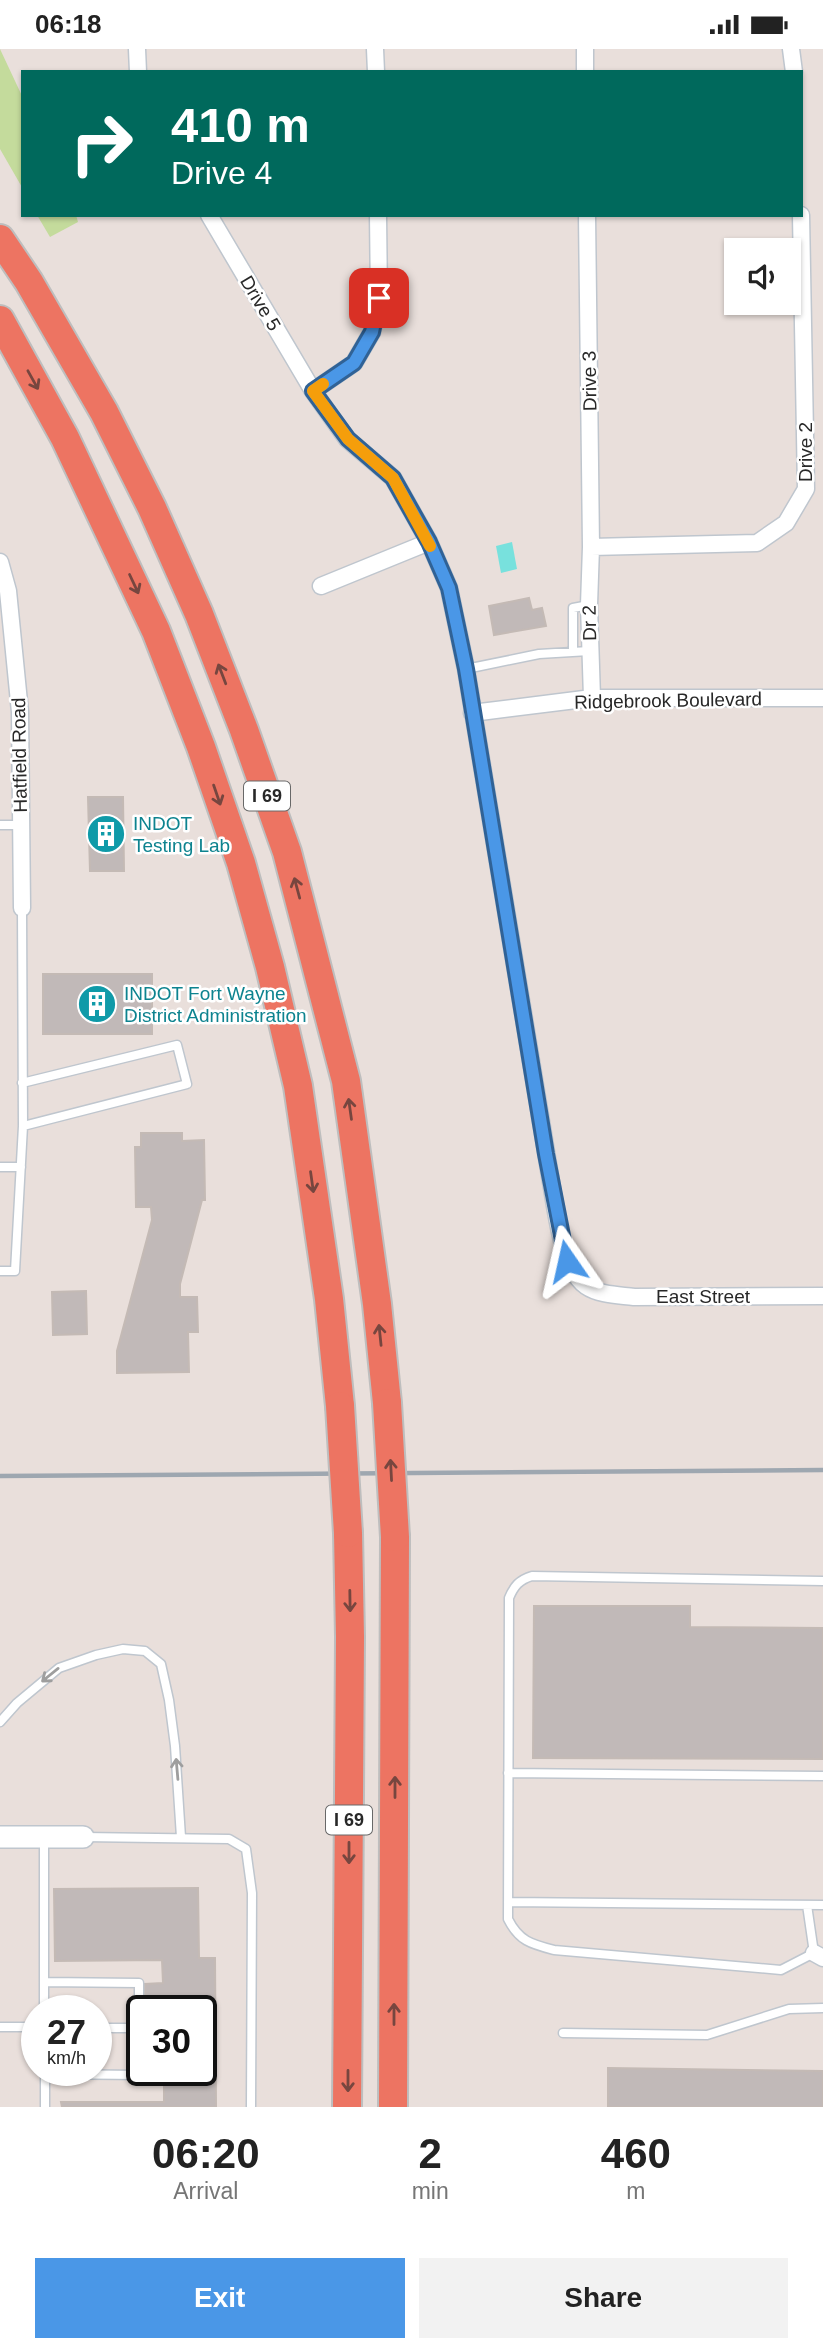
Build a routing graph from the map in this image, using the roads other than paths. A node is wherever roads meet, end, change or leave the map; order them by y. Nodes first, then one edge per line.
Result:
1 (137, 49) edge
2 (375, 49) edge
3 (585, 49) edge
4 (791, 49) edge
5 (138, 70) edge
6 (376, 70) edge
7 (585, 70) edge
8 (794, 70) edge
9 (210, 217) edge
10 (378, 217) edge
11 (587, 217) edge
12 (801, 217) edge
13 (0, 239) edge
14 (0, 320) edge
15 (313, 391) junction
16 (429, 542) junction
17 (591, 547) junction
18 (0, 562) edge
19 (321, 586) dead end
20 (589, 605) junction
21 (590, 650) junction
22 (573, 651) junction
23 (466, 669) junction
24 (592, 698) junction
25 (823, 698) edge
26 (472, 713) junction
27 (0, 825) edge
28 (21, 825) junction
29 (22, 908) joint
30 (22, 1083) junction
31 (23, 1126) junction
32 (0, 1167) edge
33 (20, 1167) junction
34 (0, 1271) edge
35 (585, 1285) joint
36 (823, 1296) edge
37 (823, 1580) edge
38 (0, 1722) edge
39 (508, 1773) junction
40 (823, 1776) edge
41 (0, 1837) edge
42 (44, 1837) junction
43 (83, 1837) joint
44 (181, 1837) junction
45 (508, 1902) junction
46 (807, 1905) junction
47 (823, 1905) edge
48 (818, 1955) edge
49 (44, 1982) junction
50 (44, 1995) edge
51 (139, 1995) edge
52 (823, 2008) edge
53 (0, 2027) edge
54 (21, 2027) edge
55 (563, 2033) dead end
56 (45, 2086) edge
57 (45, 2107) edge
58 (251, 2107) edge
59 (348, 2107) edge
60 (393, 2107) edge

1 - 5 street
2 - 6 street
3 - 7 street
4 - 8 street
9 - 15 street, Drive 5
10 - 15 street
11 - 17 street, Drive 3
12 - 17 street, Drive 2
60 -> 13 highway, I 69, bridge
14 -> 59 highway, I 69, bridge
15 - 16 street, Drive 5
16 - 19 street
16 - 23 street, Drive 5
17 - 20 street, Dr 2
18 - 28 street, Hatfield Road
20 - 21 street, Dr 2
20 - 22 lane
21 - 22 lane
21 - 24 street, Dr 2
22 - 23 lane
23 - 26 street, Drive 5
24 - 25 street, Ridgebrook Boulevard
24 - 26 street, Ridgebrook Boulevard
26 - 35 street, Drive 5
27 - 28 lane
28 - 29 street, Hatfield Road
29 - 30 lane
30 - 31 lane
30 - 31 lane
31 - 33 lane
32 - 33 lane
33 - 34 lane
35 - 36 street, East Street
37 - 39 lane
44 -> 38 lane
39 - 40 lane
39 - 45 lane
41 - 42 street
42 - 43 street
42 - 49 lane
43 - 44 lane
44 - 58 lane
45 - 46 lane
45 - 48 lane
46 - 47 lane
46 - 48 lane
49 - 50 lane
49 - 51 lane
52 - 55 lane
53 - 54 lane
56 - 57 lane

